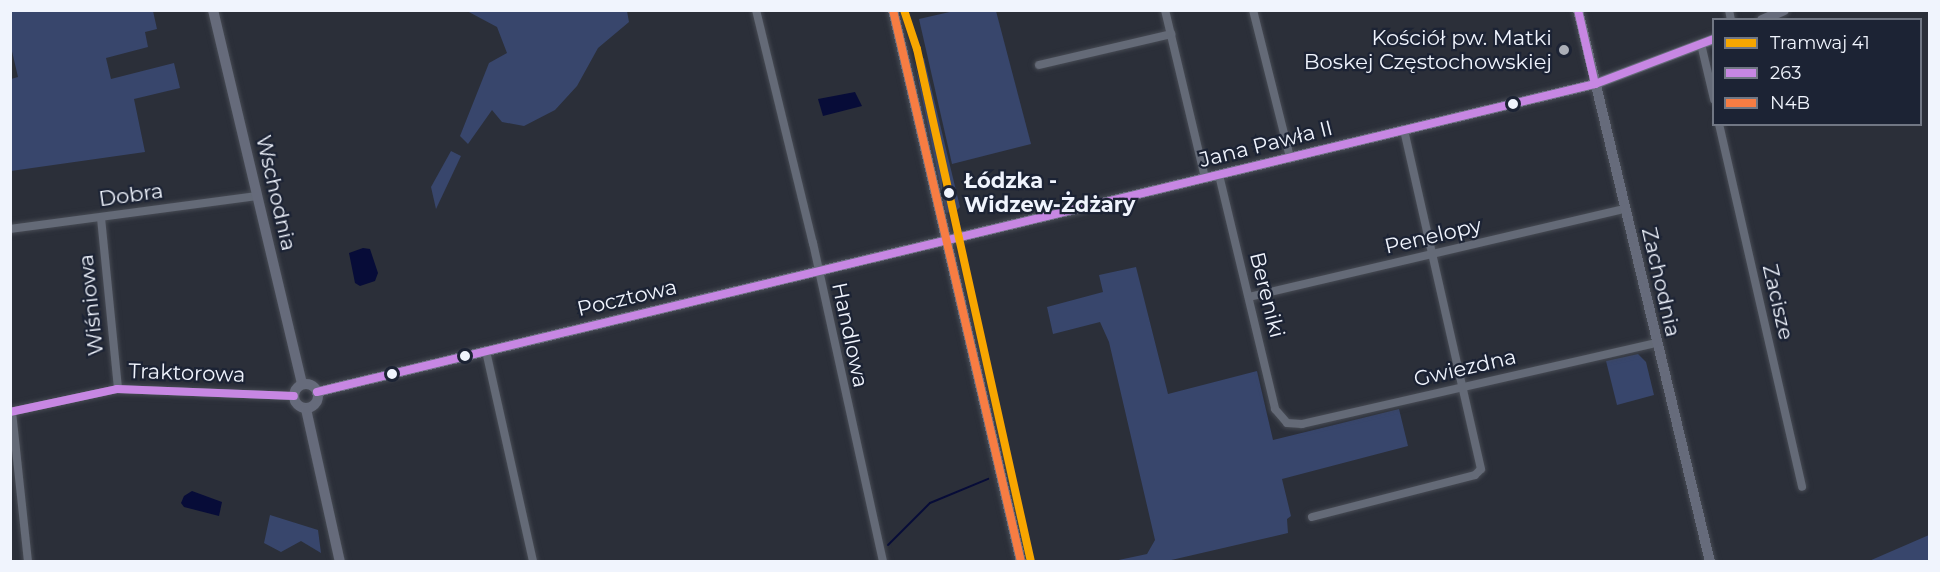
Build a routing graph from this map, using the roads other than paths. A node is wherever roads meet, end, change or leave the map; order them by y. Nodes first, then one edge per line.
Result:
1 (213, 10) edge
2 (756, 10) edge
3 (893, 10) edge
4 (1165, 10) edge
5 (1578, 10) edge
6 (1784, 10) edge
7 (1256, 11) edge
8 (1766, 18) edge
9 (1171, 34) junction
10 (1712, 39) edge
11 (1701, 44) junction
12 (1039, 65) dead end
13 (1595, 84) junction
14 (1712, 94) edge
15 (1719, 126) edge
16 (1404, 131) junction
17 (1290, 158) junction
18 (1219, 175) junction
19 (1205, 178) junction
20 (257, 196) junction
21 (1625, 209) junction
22 (101, 218) junction
23 (10, 229) edge
24 (946, 241) junction
25 (1432, 254) junction
26 (819, 272) junction
27 (1249, 297) junction
28 (1655, 344) junction
29 (486, 351) junction
30 (302, 384) junction
31 (1463, 386) junction
32 (118, 389) junction
33 (317, 392) junction
34 (294, 396) junction
35 (306, 409) junction
36 (11, 412) edge
37 (1283, 421) joint
38 (1802, 487) dead end
39 (1312, 517) dead end
40 (28, 561) edge
41 (340, 561) edge
42 (533, 561) edge
43 (884, 561) edge
44 (1021, 561) edge
45 (1710, 561) edge

1 - 20 street, Wschodnia
2 - 26 street, Handlowa
3 - 24 street
4 - 9 street
5 - 13 street, Zachodnia
6 - 8 street
7 - 17 street
9 - 12 street
9 - 19 street
10 - 11 street, Jana Pawła II
11 - 13 street, Jana Pawła II
11 - 14 street
13 - 16 street, Jana Pawła II
13 - 21 street, Zachodnia
15 - 38 street, Zacisze
16 - 17 street, Jana Pawła II
16 - 25 street
17 - 18 street, Jana Pawła II
18 - 19 street, Jana Pawła II
18 - 27 street, Bereniki
19 - 24 street, Jana Pawła II
20 - 22 street, Dobra
20 - 30 street, Wschodnia
21 - 25 street, Penelopy
21 - 28 street, Zachodnia
22 - 23 street, Dobra
22 - 32 street, Wiśniowa
24 - 26 street, Pocztowa
24 - 44 street
25 - 27 street, Penelopy
25 - 31 street
26 - 29 street, Pocztowa
26 - 43 street, Handlowa
27 - 37 street, Bereniki
28 - 31 street, Gwiezdna
28 - 45 street, Zachodnia
29 - 33 street, Pocztowa
29 - 42 street
30 - 33 street
30 - 34 street
31 - 37 street, Gwiezdna
31 - 39 street
32 - 34 street, Traktorowa
32 - 36 street, Traktorowa
33 - 35 street
34 - 35 street
35 - 41 street
36 - 40 street

